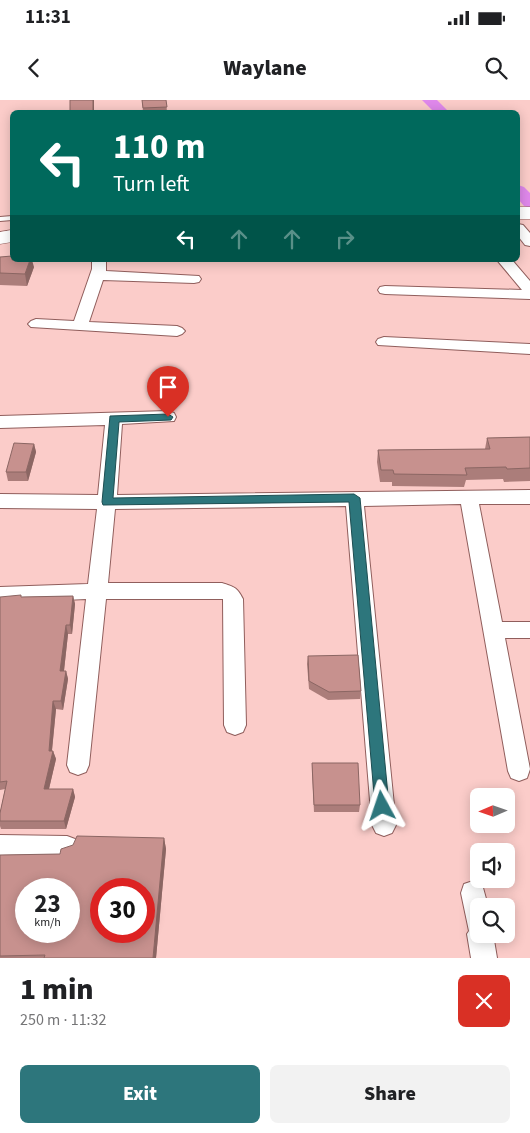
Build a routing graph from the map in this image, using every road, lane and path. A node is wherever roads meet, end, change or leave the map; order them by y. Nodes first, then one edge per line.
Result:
1 (520, 230) edge
2 (530, 242) edge
3 (506, 262) edge
4 (98, 267) edge
5 (194, 279) dead end
6 (385, 290) dead end
7 (530, 290) edge
8 (530, 295) edge
9 (36, 324) dead end
10 (80, 326) junction
11 (177, 331) dead end
12 (384, 342) dead end
13 (530, 350) edge
14 (168, 417) dead end
15 (114, 419) junction
16 (0, 422) edge
17 (469, 497) junction
18 (530, 497) edge
19 (354, 498) junction
20 (0, 501) edge
21 (107, 502) junction
22 (97, 591) junction
23 (0, 595) edge
24 (494, 630) junction
25 (530, 630) edge
26 (235, 725) dead end
27 (78, 765) dead end
28 (520, 771) dead end
29 (384, 825) dead end
30 (0, 846) edge
31 (67, 847) edge
32 (473, 893) dead end
33 (474, 898) edge
34 (482, 943) edge
35 (484, 958) edge

1 - 2 street
3 - 7 street
4 - 5 street
4 - 10 street
6 - 8 street
9 - 10 street
10 - 11 street
12 - 13 street
14 - 15 street
15 - 16 street
15 - 21 street
17 - 18 street
17 - 19 street
17 - 24 street
19 - 21 street
19 - 29 street
20 - 21 street
21 - 22 street
22 - 23 street
22 - 26 street
22 - 27 street
24 - 25 street
24 - 28 street
30 - 31 street
32 - 33 street
34 - 35 street

